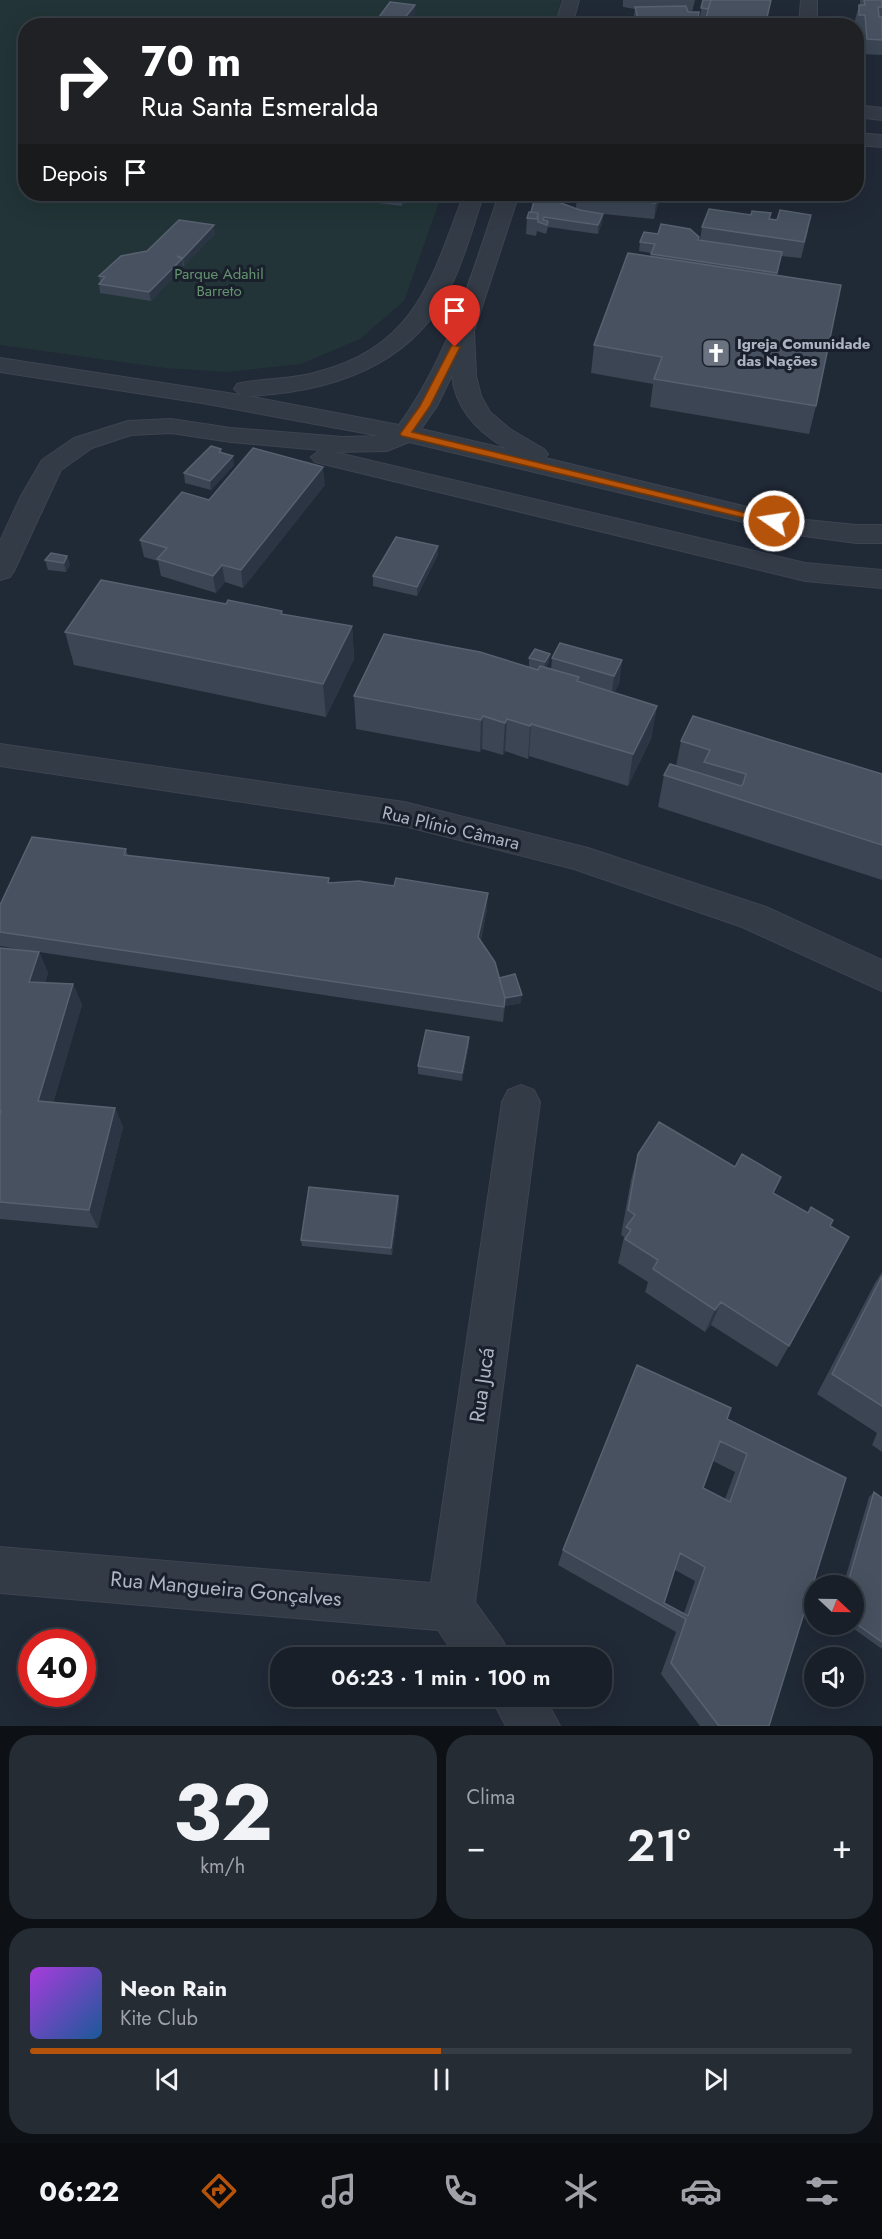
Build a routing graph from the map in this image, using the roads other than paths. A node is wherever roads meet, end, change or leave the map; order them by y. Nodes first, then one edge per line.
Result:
1 (571, 0) edge
2 (809, 0) edge
3 (565, 18) edge
4 (808, 18) edge
5 (864, 112) edge
6 (882, 114) edge
7 (864, 140) edge
8 (882, 141) edge
9 (471, 201) edge
10 (507, 201) edge
11 (465, 327) junction
12 (0, 365) edge
13 (172, 389) junction
14 (405, 434) junction
15 (231, 435) junction
16 (570, 473) junction
17 (882, 534) edge
18 (0, 571) edge
19 (882, 579) edge
20 (0, 755) edge
21 (882, 976) edge
22 (521, 1102) dead end
23 (0, 1570) edge
24 (451, 1608) junction
25 (478, 1647) edge
26 (522, 1707) edge
27 (535, 1726) edge

1 - 3 street
2 - 4 street
5 - 6 street
7 - 8 street
9 - 13 street
10 - 11 street
11 - 14 street
11 - 16 street
12 - 13 street
13 - 14 street
14 - 15 street
14 - 16 street
15 - 18 street
15 - 19 street
16 - 17 street
20 - 21 street, Rua Plínio Câmara
22 - 24 street, Rua Jucá
23 - 24 street, Rua Mangueira Gonçalves
24 - 25 street
26 - 27 street

